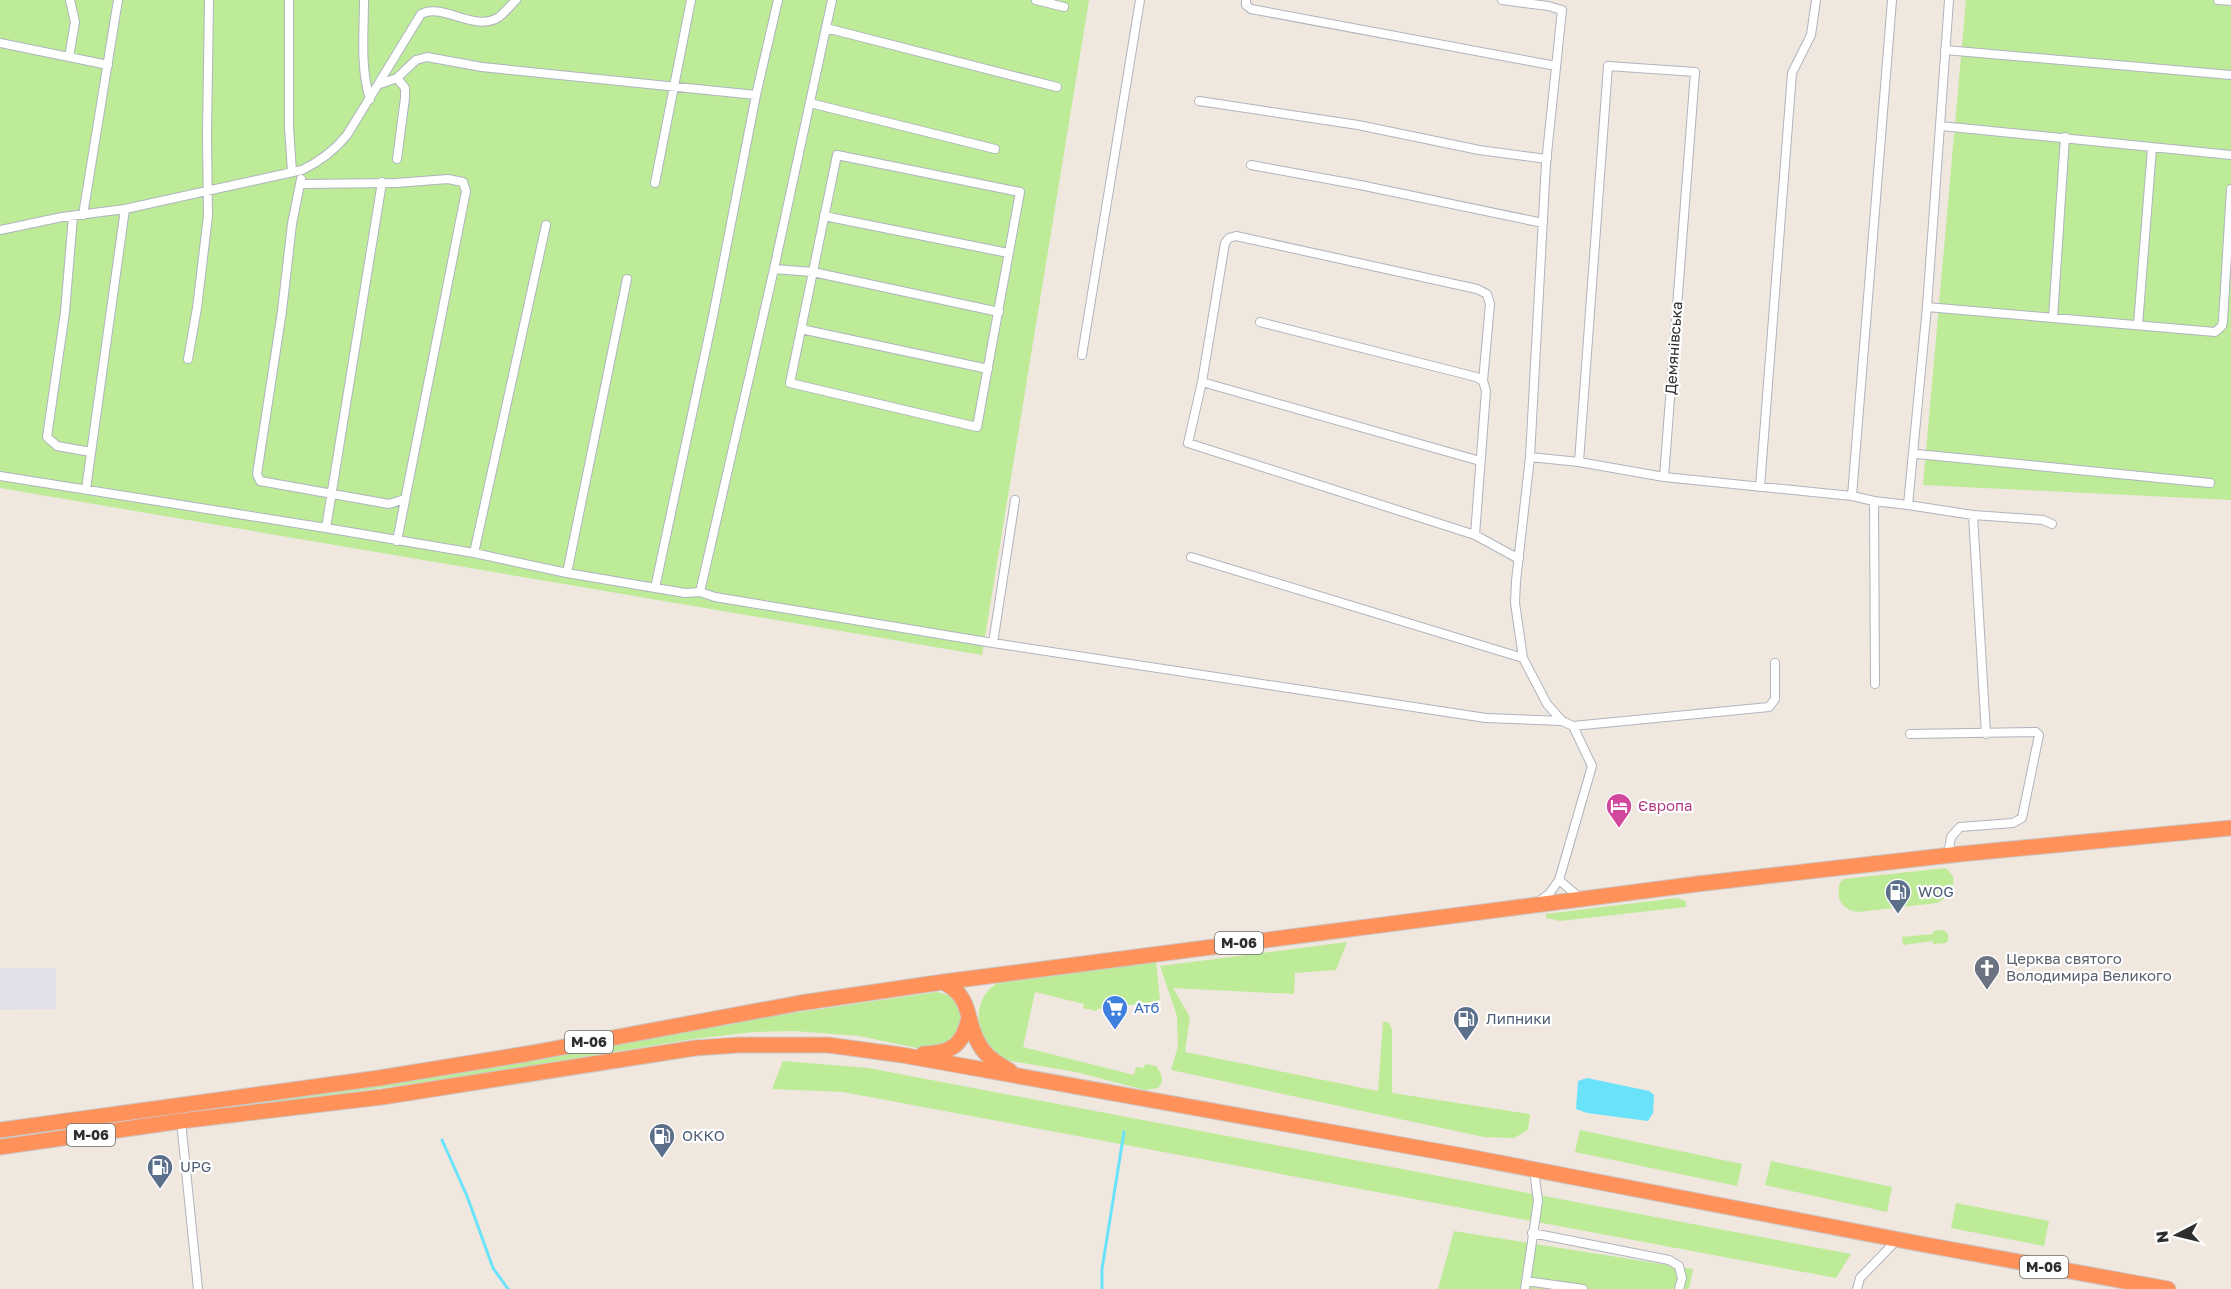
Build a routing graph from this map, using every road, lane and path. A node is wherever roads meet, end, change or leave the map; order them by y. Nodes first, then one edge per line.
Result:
1 (70, 0) edge
2 (118, 0) edge
3 (209, 0) edge
4 (289, 0) edge
5 (364, 0) edge
6 (516, 0) edge
7 (691, 0) edge
8 (778, 0) edge
9 (832, 0) edge
10 (1036, 0) edge
11 (1140, 0) edge
12 (1246, 0) edge
13 (1502, 0) edge
14 (1816, 0) edge
15 (1892, 0) edge
16 (1949, 0) edge
17 (2218, 0) edge
18 (2231, 1) edge
19 (1064, 7) dead end
20 (825, 28) junction
21 (0, 44) edge
22 (1945, 50) junction
23 (69, 57) junction
24 (108, 65) junction
25 (1556, 66) junction
26 (2231, 75) edge
27 (397, 78) junction
28 (380, 84) junction
29 (675, 86) junction
30 (1057, 87) dead end
31 (756, 95) junction
32 (370, 99) junction
33 (1199, 101) dead end
34 (810, 103) junction
35 (1941, 126) junction
36 (2065, 137) junction
37 (2152, 148) junction
38 (994, 149) dead end
39 (2231, 155) edge
40 (397, 159) dead end
41 (1547, 159) junction
42 (1251, 165) dead end
43 (302, 170) junction
44 (291, 172) junction
45 (381, 182) junction
46 (655, 183) dead end
47 (300, 184) junction
48 (2231, 189) edge
49 (208, 191) junction
50 (125, 209) junction
51 (78, 216) junction
52 (824, 216) junction
53 (1543, 223) junction
54 (546, 225) dead end
55 (0, 230) edge
56 (1008, 253) junction
57 (774, 269) junction
58 (813, 272) junction
59 (627, 279) dead end
60 (1927, 307) junction
61 (999, 312) junction
62 (2053, 318) junction
63 (1260, 322) dead end
64 (2138, 325) junction
65 (801, 329) junction
66 (1082, 355) dead end
67 (188, 359) dead end
68 (988, 369) junction
69 (1483, 381) junction
70 (1202, 382) junction
71 (92, 452) junction
72 (1914, 452) junction
73 (1530, 457) junction
74 (1480, 461) junction
75 (1579, 462) junction
76 (0, 476) edge
77 (1664, 477) junction
78 (2210, 483) dead end
79 (1760, 487) junction
80 (86, 489) junction
81 (332, 493) junction
82 (1852, 496) junction
83 (405, 499) junction
84 (1015, 500) dead end
85 (1874, 501) junction
86 (1908, 505) junction
87 (1972, 515) junction
88 (2052, 524) dead end
89 (326, 528) junction
90 (1475, 535) junction
91 (397, 541) junction
92 (474, 553) junction
93 (1191, 557) dead end
94 (1519, 559) junction
95 (567, 573) junction
96 (655, 588) junction
97 (700, 592) junction
98 (993, 643) junction
99 (1523, 658) junction
100 (1775, 663) dead end
101 (1875, 684) dead end
102 (1562, 721) junction
103 (1573, 726) junction
104 (1910, 734) dead end
105 (1986, 734) junction
106 (2231, 828) edge
107 (1948, 855) junction
108 (1559, 880) junction
109 (1580, 898) junction
110 (1534, 904) junction
111 (943, 982) junction
112 (969, 1015) junction
113 (902, 1055) junction
114 (1018, 1076) junction
115 (181, 1121) junction
116 (0, 1130) edge
117 (0, 1147) edge
118 (1534, 1170) junction
119 (1532, 1233) junction
120 (1897, 1239) junction
121 (1526, 1285) edge
122 (198, 1289) edge
123 (1583, 1289) edge
124 (1679, 1289) edge
125 (1857, 1289) edge
126 (2168, 1289) edge

1 - 23 street
2 - 24 street
3 - 49 street
4 - 44 street
5 - 32 street
6 - 28 street
7 - 29 street
8 - 31 street
9 - 20 street
10 - 19 street
11 - 66 street
12 - 25 street
13 - 25 street
14 - 79 street
15 - 82 street
16 - 22 street
17 - 18 street
20 - 30 street
20 - 34 street
21 - 23 street
22 - 26 street
22 - 35 street
23 - 24 street
24 - 51 street
25 - 41 street
27 - 28 street
27 - 29 street
27 - 40 street
28 - 32 street
29 - 31 street
29 - 46 street
31 - 96 street
32 - 43 street
33 - 41 street
34 - 38 street
34 - 57 street
35 - 36 street
35 - 60 street
36 - 37 street
36 - 62 street
37 - 39 street
37 - 64 street
41 - 53 street
42 - 53 street
43 - 44 street
43 - 47 street
44 - 49 street
45 - 47 street
45 - 81 street
45 - 83 street
47 - 81 street
48 - 64 street
49 - 50 street
49 - 67 street
50 - 51 street
50 - 71 street
51 - 55 street
51 - 71 street
52 - 56 street
52 - 56 street
52 - 58 street
53 - 73 street
54 - 92 street
56 - 61 street
57 - 58 street
57 - 97 street
58 - 61 street
58 - 65 street
59 - 95 street
60 - 62 street
60 - 72 street
61 - 68 street
62 - 64 street
63 - 69 street
65 - 68 street
65 - 68 street
69 - 70 street
69 - 74 street
70 - 74 street
70 - 90 street
71 - 80 street
72 - 78 street
72 - 86 street
73 - 75 street
73 - 94 street
74 - 90 street
75 - 77 street
75 - 77 street, Демянівська
76 - 80 street
77 - 79 street
79 - 82 street
80 - 89 street
81 - 83 street
81 - 89 street
82 - 85 street
83 - 91 street
84 - 98 street
85 - 86 street
85 - 101 street
86 - 87 street
87 - 88 street
87 - 105 street
89 - 91 street
90 - 94 street
91 - 92 street
92 - 95 street
93 - 99 street
94 - 99 street
95 - 96 street
96 - 97 street
97 - 98 street
98 - 102 street
99 - 102 street
100 - 103 street
102 - 103 street
103 - 108 street
104 - 105 street
105 - 107 street
106 - 107 highway, М-06
107 - 109 highway, М-06
108 - 109 street
108 - 110 street
109 - 110 highway, М-06
110 - 111 highway, М-06
111 - 112 highway
111 - 116 highway, М-06
112 - 113 highway
112 - 114 highway
113 - 114 highway, М-06
113 - 115 highway, М-06
114 - 118 highway, М-06
115 - 117 highway, М-06
115 - 122 street
118 - 119 street
118 - 120 highway, М-06
119 - 121 street
119 - 124 street
120 - 125 street
120 - 126 highway, М-06
121 - 123 street

